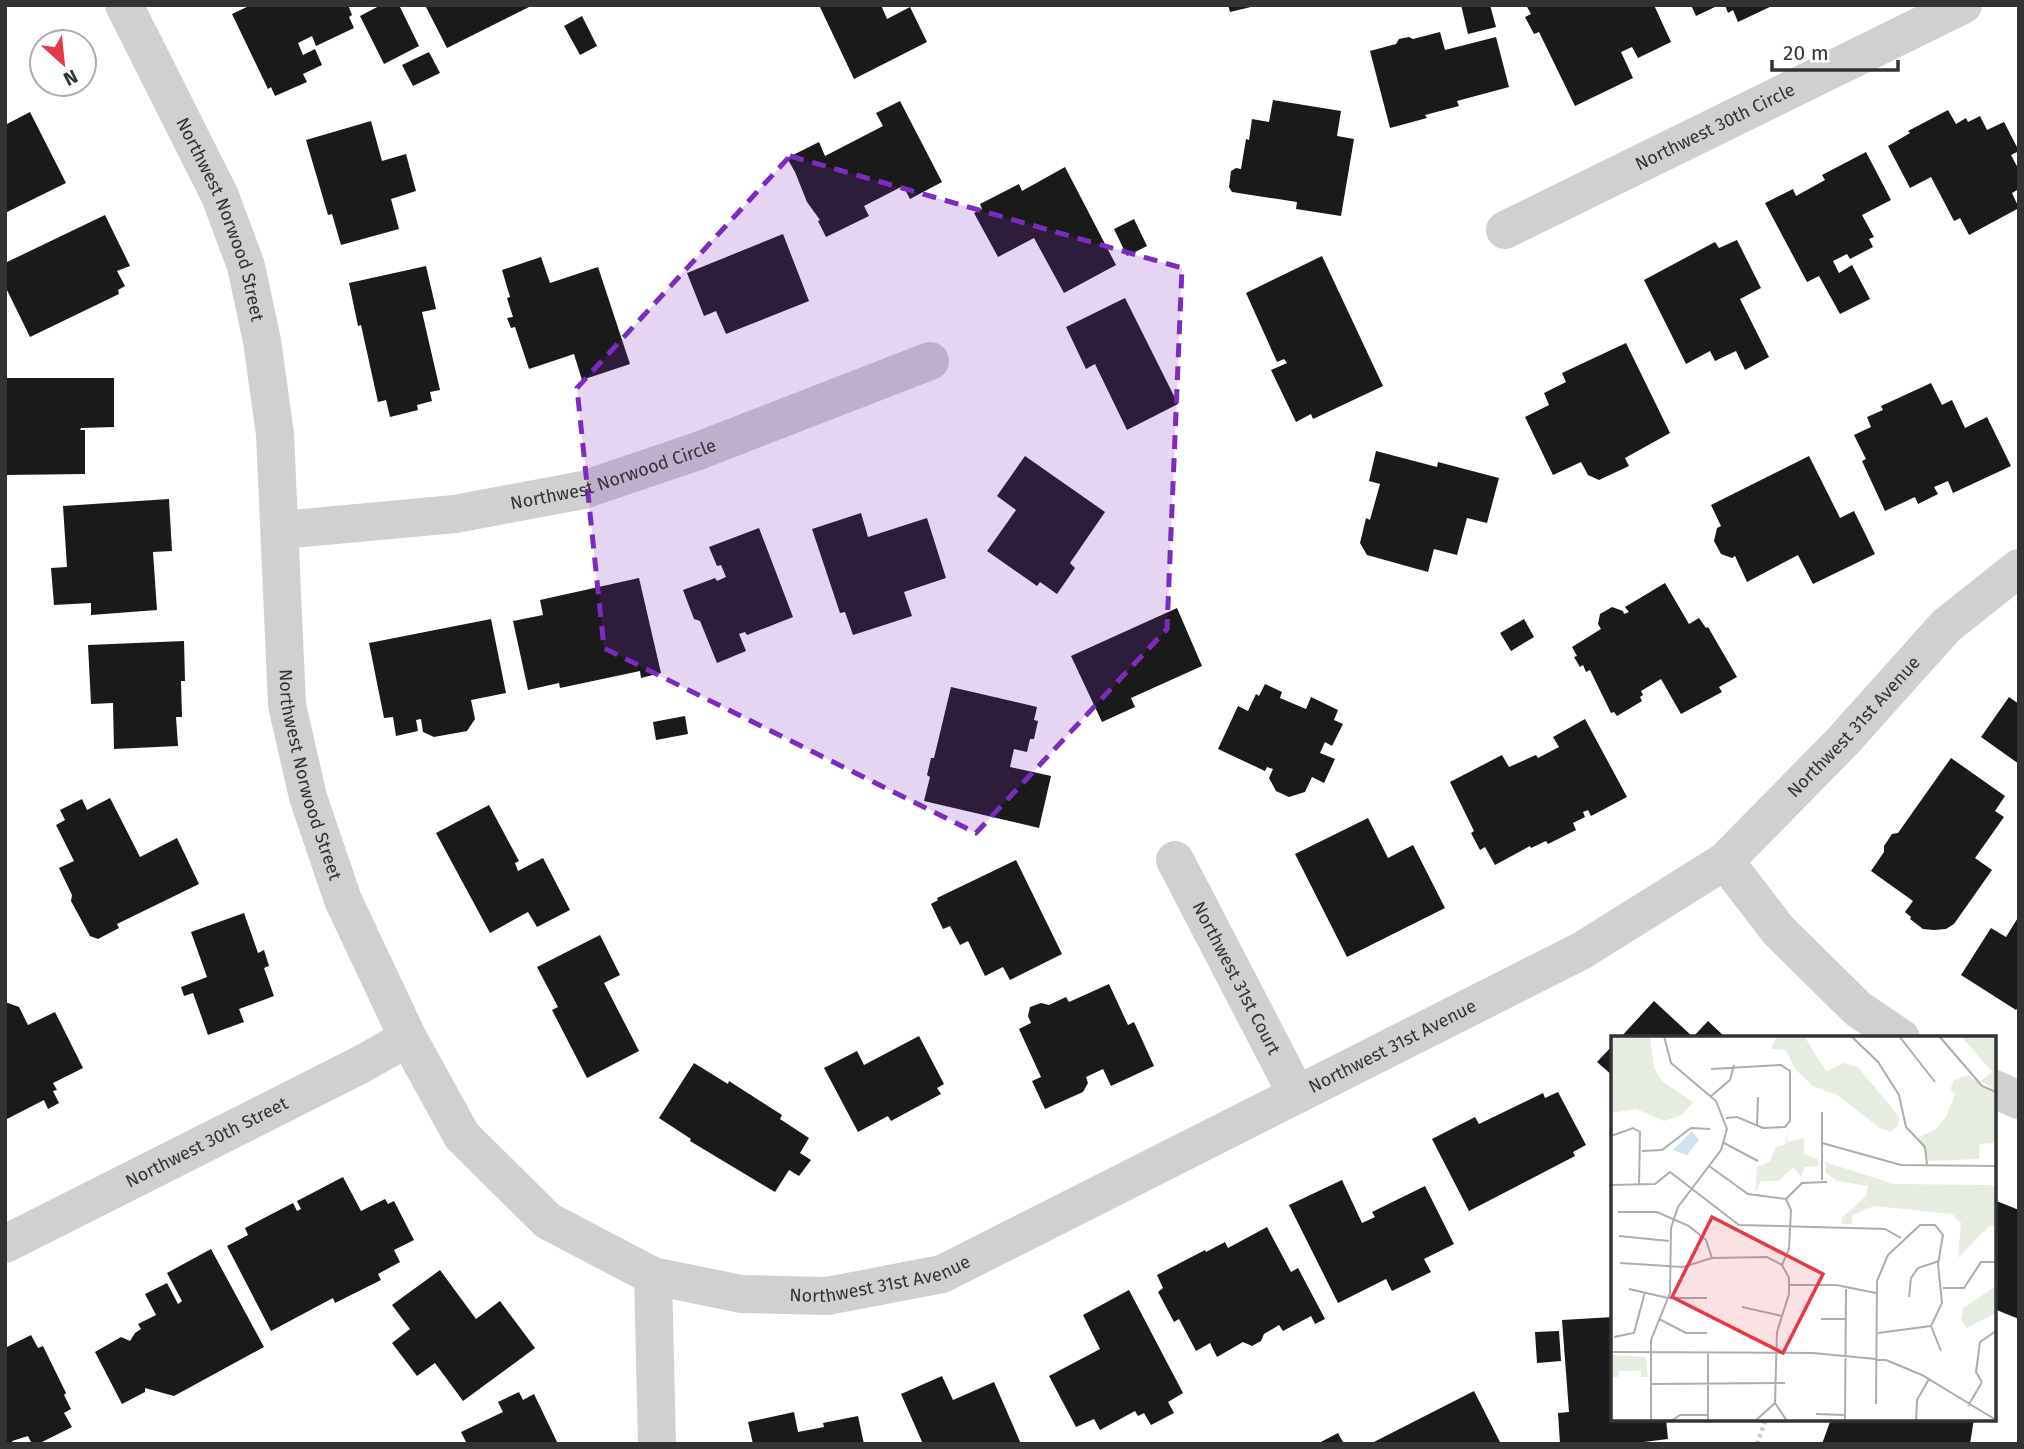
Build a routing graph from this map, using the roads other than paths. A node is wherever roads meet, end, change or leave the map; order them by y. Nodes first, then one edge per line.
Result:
1 (124, 5) edge
2 (1964, 5) edge
3 (1505, 230) dead end
4 (930, 361) dead end
5 (281, 530) junction
6 (2019, 568) edge
7 (1175, 860) dead end
8 (1725, 861) junction
9 (1898, 1036) edge
10 (408, 1038) junction
11 (1996, 1090) edge
12 (1297, 1095) junction
13 (2019, 1100) edge
14 (5, 1244) edge
15 (653, 1276) junction
16 (657, 1444) edge

1 - 5 street, Northwest Norwood Street
2 - 3 street, Northwest 30th Circle
4 - 5 street, Northwest Norwood Circle
5 - 10 street, Northwest Norwood Street
6 - 8 street, Northwest 31st Avenue
7 - 12 street, Northwest 31st Court
8 - 9 street
8 - 12 street, Northwest 31st Avenue
10 - 14 street, Northwest 30th Street
10 - 15 street, Northwest Norwood Street
11 - 13 street
12 - 15 street, Northwest 31st Avenue
15 - 16 street

